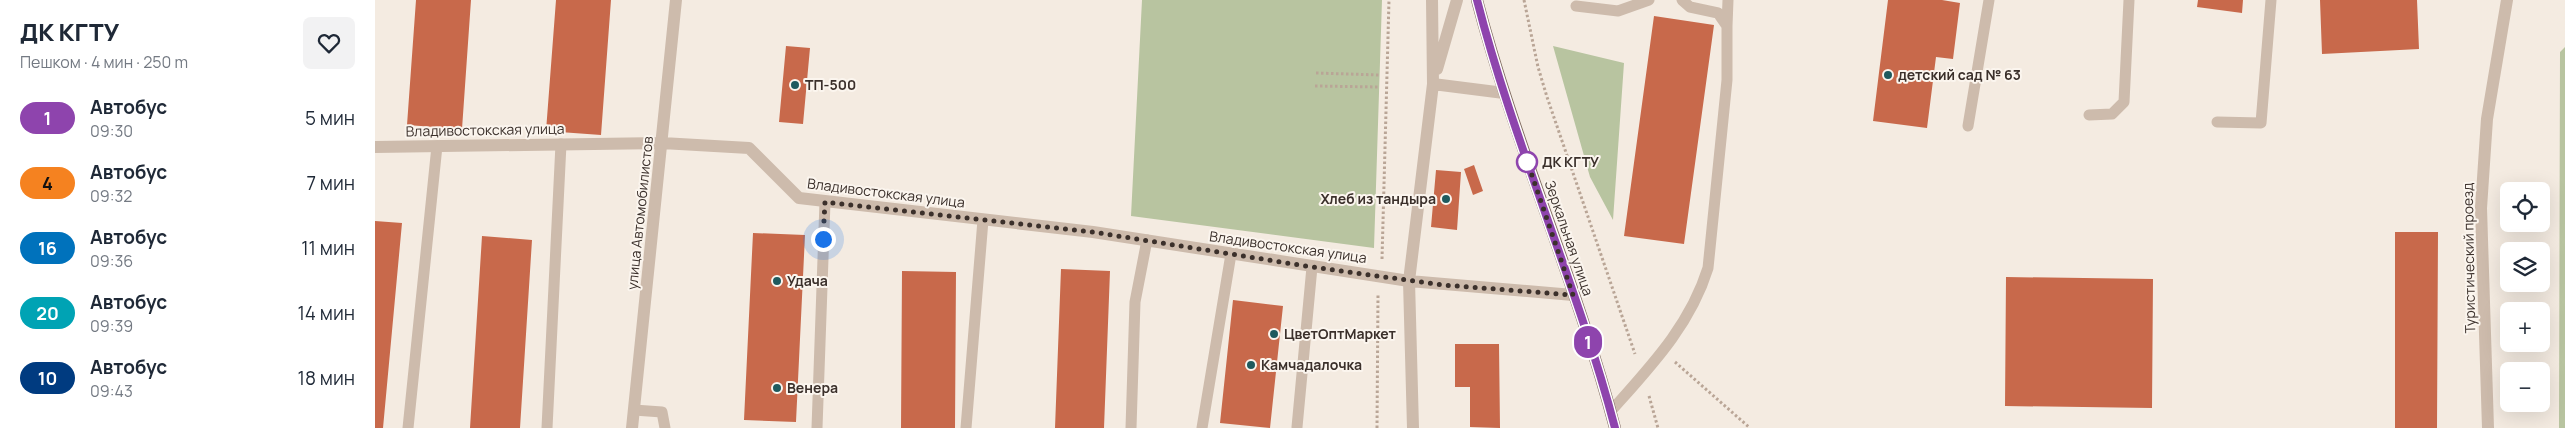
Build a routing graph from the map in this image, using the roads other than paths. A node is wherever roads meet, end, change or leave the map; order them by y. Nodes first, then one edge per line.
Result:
1 (676, 0) edge
2 (1432, 0) edge
3 (1457, 0) edge
4 (1477, 0) edge
5 (1649, 0) edge
6 (1682, 0) edge
7 (1728, 0) edge
8 (1989, 0) edge
9 (2129, 0) edge
10 (2271, 0) edge
11 (2507, 0) edge
12 (1576, 6) dead end
13 (1727, 26) junction
14 (1433, 84) junction
15 (1504, 92) junction
16 (2089, 115) dead end
17 (2217, 122) dead end
18 (1969, 126) dead end
19 (663, 143) junction
20 (561, 144) junction
21 (437, 146) junction
22 (375, 147) edge
23 (825, 202) junction
24 (983, 220) junction
25 (1147, 240) junction
26 (1231, 254) junction
27 (1312, 267) junction
28 (1409, 281) junction
29 (1573, 295) junction
30 (634, 410) junction
31 (1611, 411) junction
32 (1297, 427) edge
33 (408, 428) edge
34 (547, 428) edge
35 (632, 428) edge
36 (665, 428) edge
37 (817, 428) edge
38 (966, 428) edge
39 (1131, 428) edge
40 (1202, 428) edge
41 (1413, 428) edge
42 (1615, 428) edge
43 (2488, 428) edge

1 - 19 street, улица Автомобилистов
2 - 14 street
3 - 14 street
4 - 15 main road, Зеркальная улица
5 - 12 lane
6 - 13 lane
7 - 13 lane
8 - 18 lane
9 - 16 lane
10 - 17 lane
11 - 43 street, Туристический проезд
13 - 31 lane
14 - 15 street
14 - 28 street
15 - 29 main road, Зеркальная улица
19 - 20 street, Владивостокская улица
19 - 23 street, Владивостокская улица
19 - 30 street, улица Автомобилистов
20 - 21 street, Владивостокская улица
20 - 34 lane
21 - 22 street, Владивостокская улица
21 - 33 lane
23 - 24 street, Владивостокская улица
23 - 37 lane
24 - 25 street, Владивостокская улица
24 - 38 lane
25 - 26 street, Владивостокская улица
25 - 39 lane
26 - 27 street, Владивостокская улица
26 - 40 lane
27 - 28 street, Владивостокская улица
27 - 32 lane
28 - 29 street, Владивостокская улица
28 - 41 street
29 - 31 main road, Зеркальная улица
30 - 35 street, улица Автомобилистов
30 - 36 lane
31 - 42 main road, Зеркальная улица

